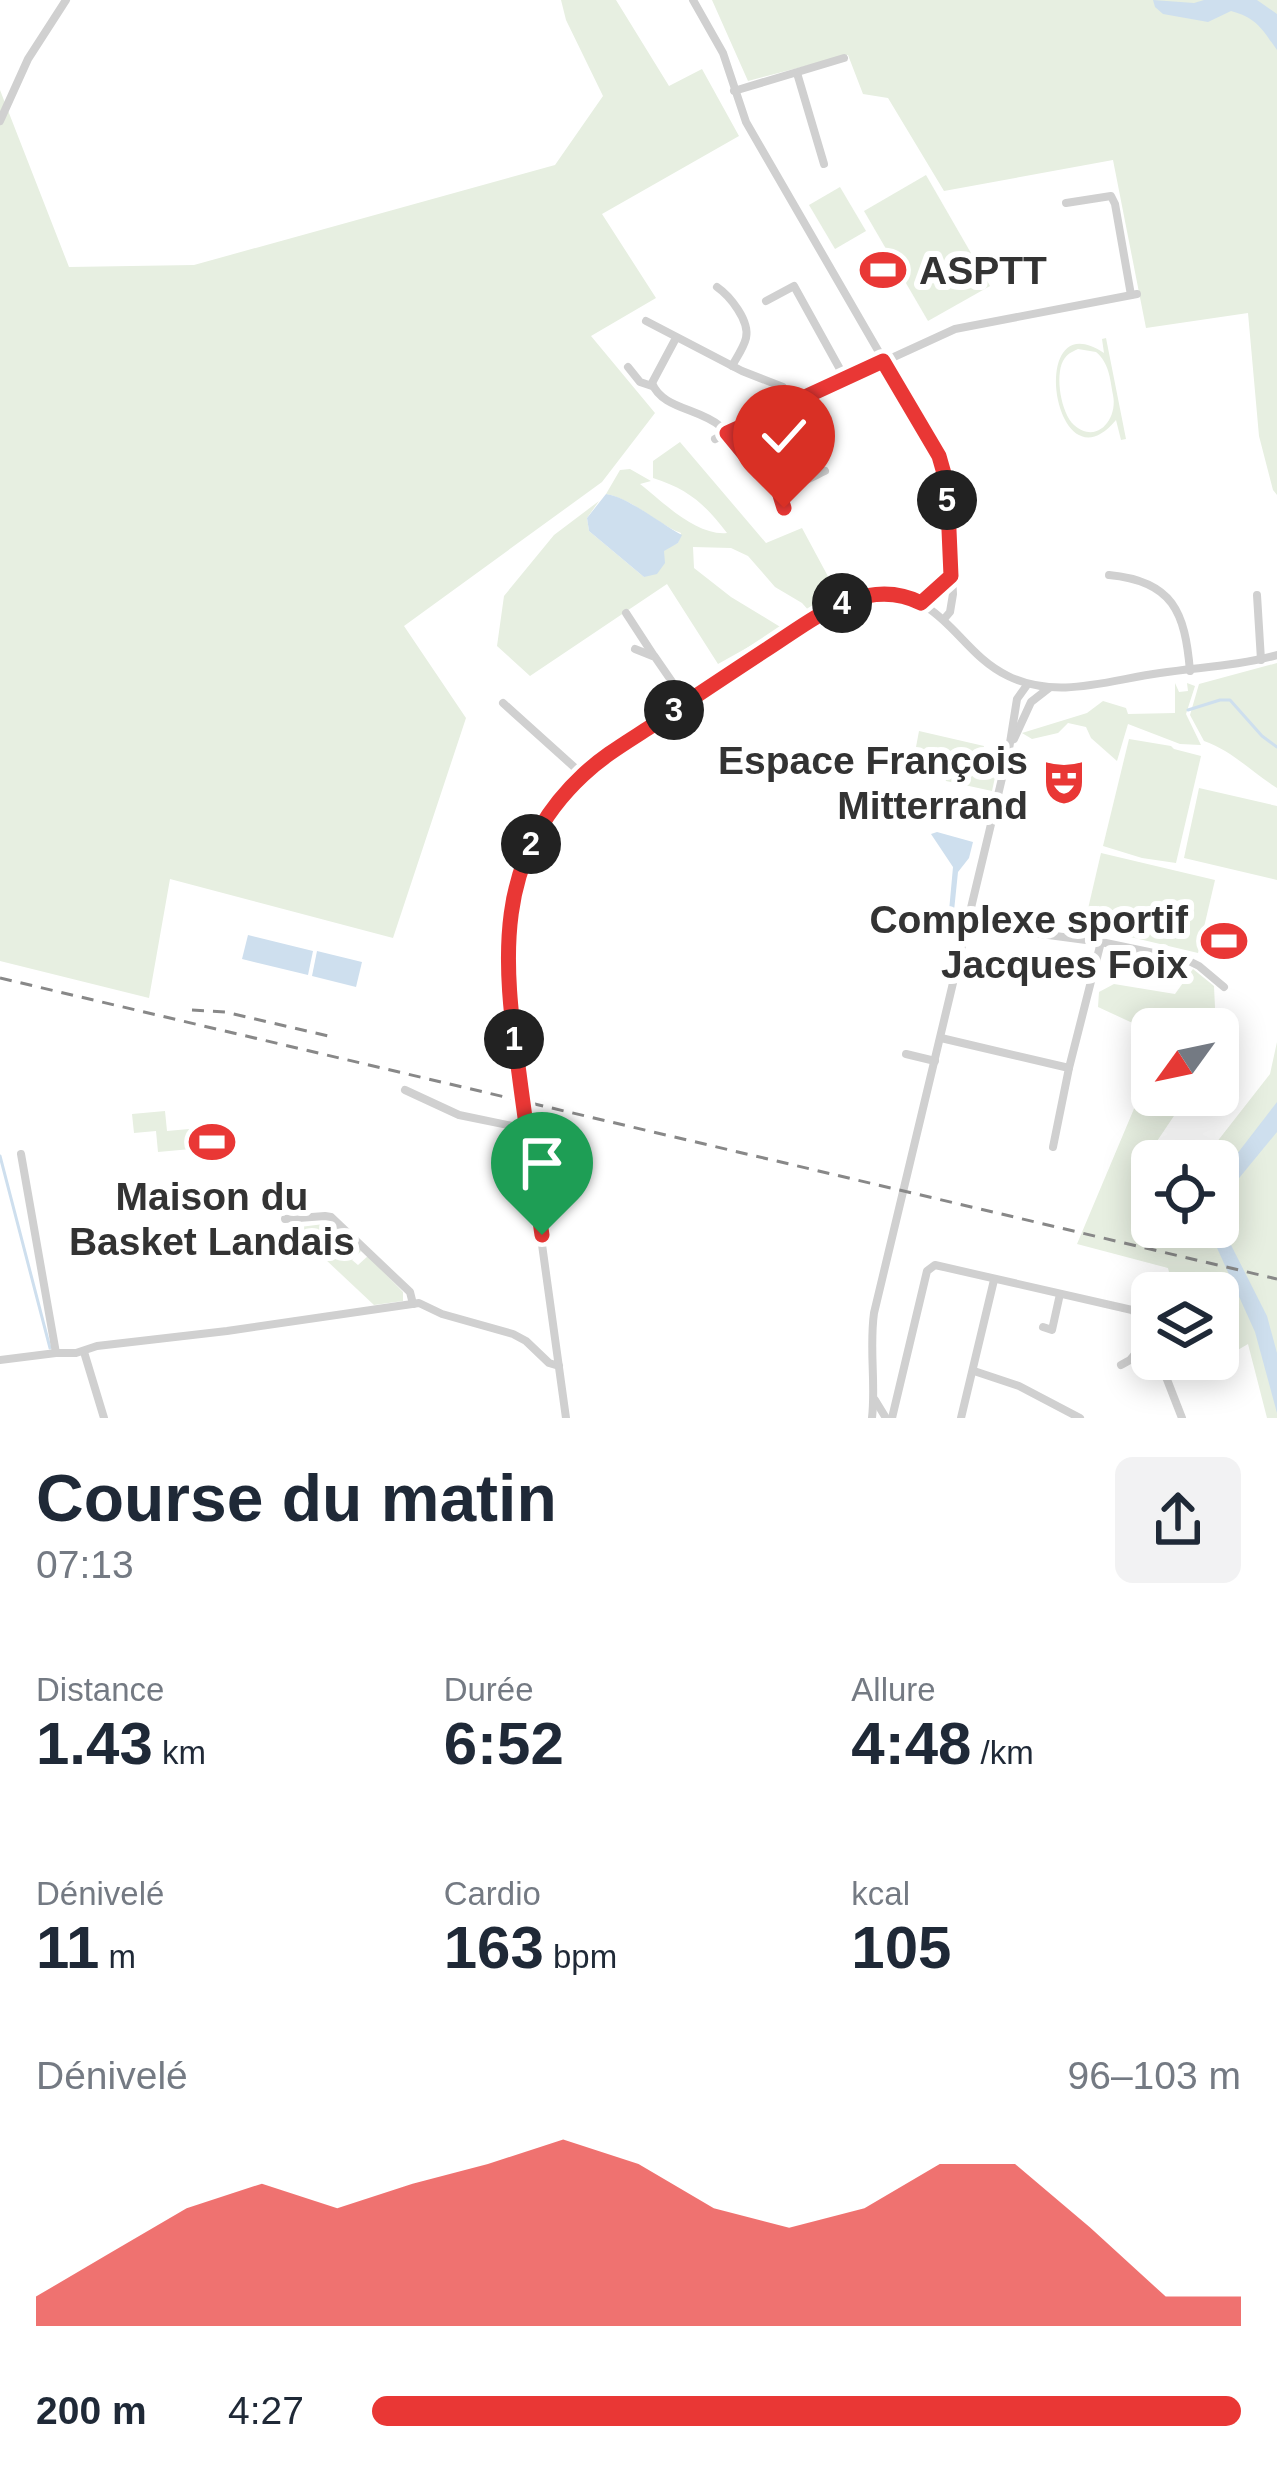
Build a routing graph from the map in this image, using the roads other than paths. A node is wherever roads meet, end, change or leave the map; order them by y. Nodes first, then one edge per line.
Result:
1 (66, 0) edge
2 (683, 0) edge
3 (694, 0) edge
4 (703, 16) junction
5 (844, 58) dead end
6 (796, 73) junction
7 (734, 92) junction
8 (0, 121) edge
9 (824, 164) dead end
10 (1066, 203) dead end
11 (717, 287) dead end
12 (766, 302) dead end
13 (646, 321) dead end
14 (676, 338) junction
15 (883, 361) junction
16 (733, 366) junction
17 (628, 367) dead end
18 (846, 380) junction
19 (653, 386) junction
20 (807, 398) junction
21 (793, 404) junction
22 (828, 418) dead end
23 (727, 433) junction
24 (715, 439) dead end
25 (825, 471) dead end
26 (780, 484) junction
27 (784, 508) dead end
28 (1109, 575) dead end
29 (951, 576) junction
30 (1257, 595) dead end
31 (921, 603) junction
32 (626, 613) dead end
33 (944, 620) junction
34 (635, 650) dead end
35 (1277, 655) edge
36 (655, 657) junction
37 (1261, 660) junction
38 (1190, 670) junction
39 (1009, 677) junction
40 (1029, 684) junction
41 (1049, 688) junction
42 (1016, 699) junction
43 (686, 702) junction
44 (1031, 702) junction
45 (503, 703) dead end
46 (1010, 745) junction
47 (583, 775) junction
48 (967, 924) junction
49 (1102, 943) junction
50 (1224, 987) dead end
51 (941, 1038) junction
52 (906, 1054) dead end
53 (935, 1061) junction
54 (1069, 1068) junction
55 (405, 1090) dead end
56 (526, 1129) junction
57 (1053, 1148) dead end
58 (20, 1154) dead end
59 (285, 1219) dead end
60 (994, 1280) junction
61 (1060, 1294) junction
62 (418, 1304) junction
63 (1131, 1310) edge
64 (1043, 1327) dead end
65 (84, 1352) junction
66 (56, 1353) junction
67 (540, 1354) junction
68 (558, 1354) junction
69 (1131, 1359) edge
70 (0, 1360) edge
71 (1121, 1365) dead end
72 (560, 1366) junction
73 (974, 1371) junction
74 (1167, 1380) edge
75 (896, 1399) junction
76 (872, 1411) edge
77 (104, 1418) edge
78 (566, 1418) edge
79 (889, 1418) edge
80 (961, 1418) edge
81 (1080, 1418) edge
82 (1182, 1418) edge

1 - 8 street
2 - 4 street
3 - 4 street
4 - 7 street
5 - 6 street
6 - 7 street
6 - 9 street
7 - 15 street
10 - 15 street
11 - 16 street
12 - 18 street
13 - 14 street
14 - 16 street
14 - 19 street
15 - 18 street
15 - 29 street
16 - 21 street
17 - 19 street
18 - 20 street
19 - 23 street
20 - 21 street
20 - 22 street
21 - 23 street
23 - 24 street
23 - 26 street
25 - 26 street
26 - 27 street
28 - 38 street
29 - 31 street
29 - 33 street
30 - 37 street
31 - 33 street
31 - 43 street
32 - 36 street
33 - 39 street
34 - 36 street
35 - 37 street
36 - 43 street
37 - 38 street
38 - 41 street
39 - 40 street
39 - 42 street
40 - 41 street
40 - 42 street
40 - 44 street
41 - 44 street
42 - 44 street
42 - 46 street
43 - 47 street
44 - 46 street
45 - 47 street
46 - 48 street
47 - 56 street
48 - 49 street
48 - 51 street
49 - 50 street
49 - 54 street
51 - 53 street
51 - 54 street
52 - 53 street
53 - 76 street
54 - 57 street
55 - 56 street
56 - 68 street
58 - 66 street
59 - 62 street
60 - 61 street
60 - 73 street
60 - 75 street
61 - 63 street
61 - 64 street
62 - 65 street
62 - 67 street
65 - 66 street
65 - 77 street
66 - 70 street
67 - 68 street
67 - 72 street
68 - 72 street
69 - 71 street
72 - 78 street
73 - 80 street
73 - 81 street
74 - 82 street
75 - 76 street
75 - 79 street
76 - 79 street

